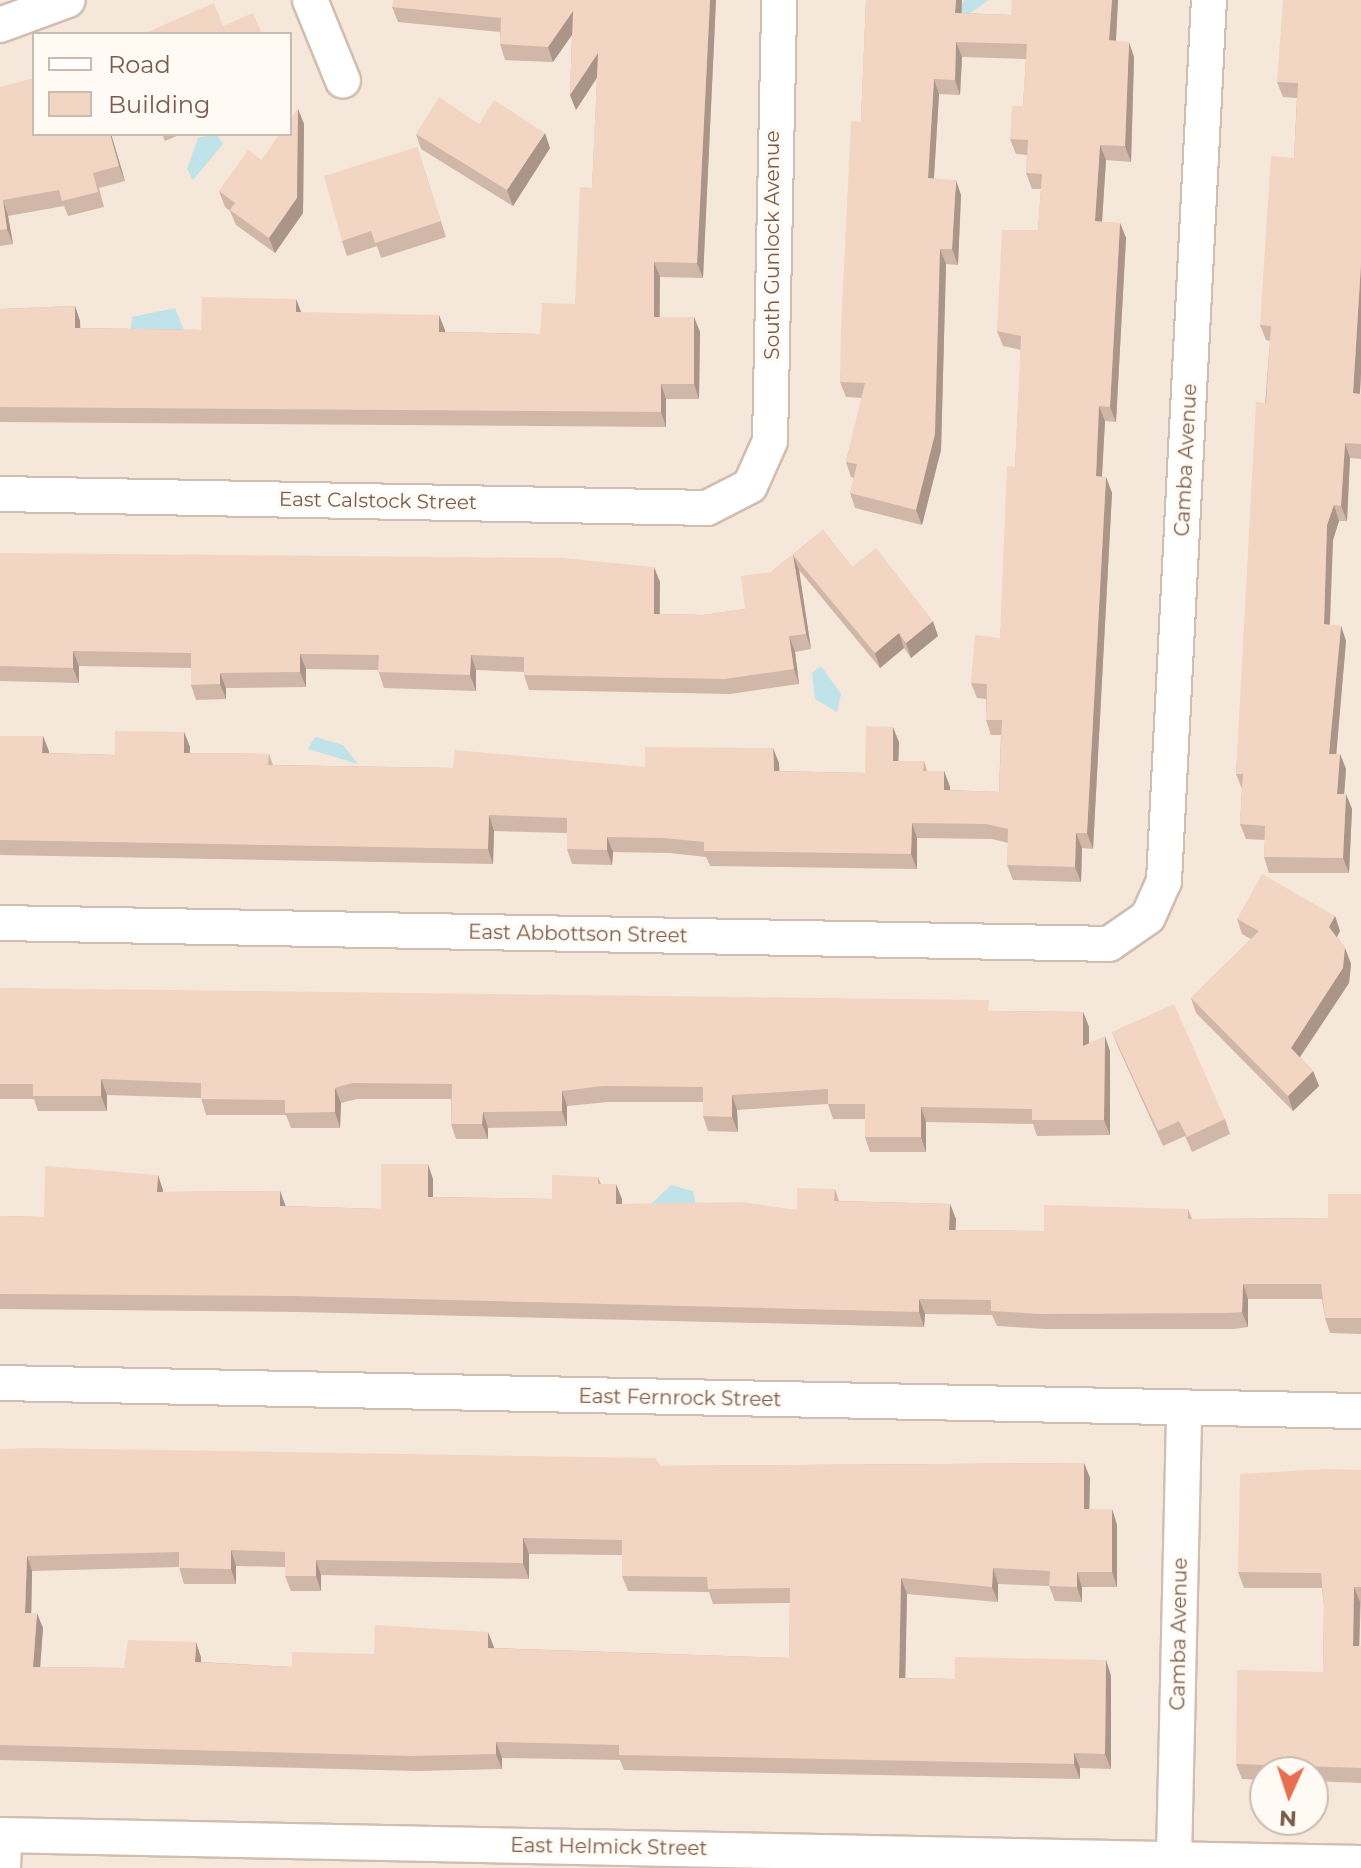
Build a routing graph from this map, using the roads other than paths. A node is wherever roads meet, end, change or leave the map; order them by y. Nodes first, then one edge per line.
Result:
1 (68, 0) edge
2 (310, 0) edge
3 (779, 0) edge
4 (1209, 0) edge
5 (0, 25) edge
6 (343, 81) dead end
7 (750, 486) joint
8 (0, 494) edge
9 (1148, 917) joint
10 (0, 923) edge
11 (0, 1383) edge
12 (1184, 1409) junction
13 (1361, 1411) edge
14 (2, 1846) edge
15 (1174, 1858) junction
16 (1361, 1863) edge

1 - 5 street
2 - 6 street
3 - 7 street, South Gunlock Avenue
4 - 9 street, Camba Avenue
7 - 8 street, East Calstock Street
9 - 10 street, East Abbottson Street
11 - 12 street, East Fernrock Street
12 - 13 street, East Fernrock Street
12 - 15 street, Camba Avenue
14 - 15 street, East Helmick Street
15 - 16 street, East Helmick Street

